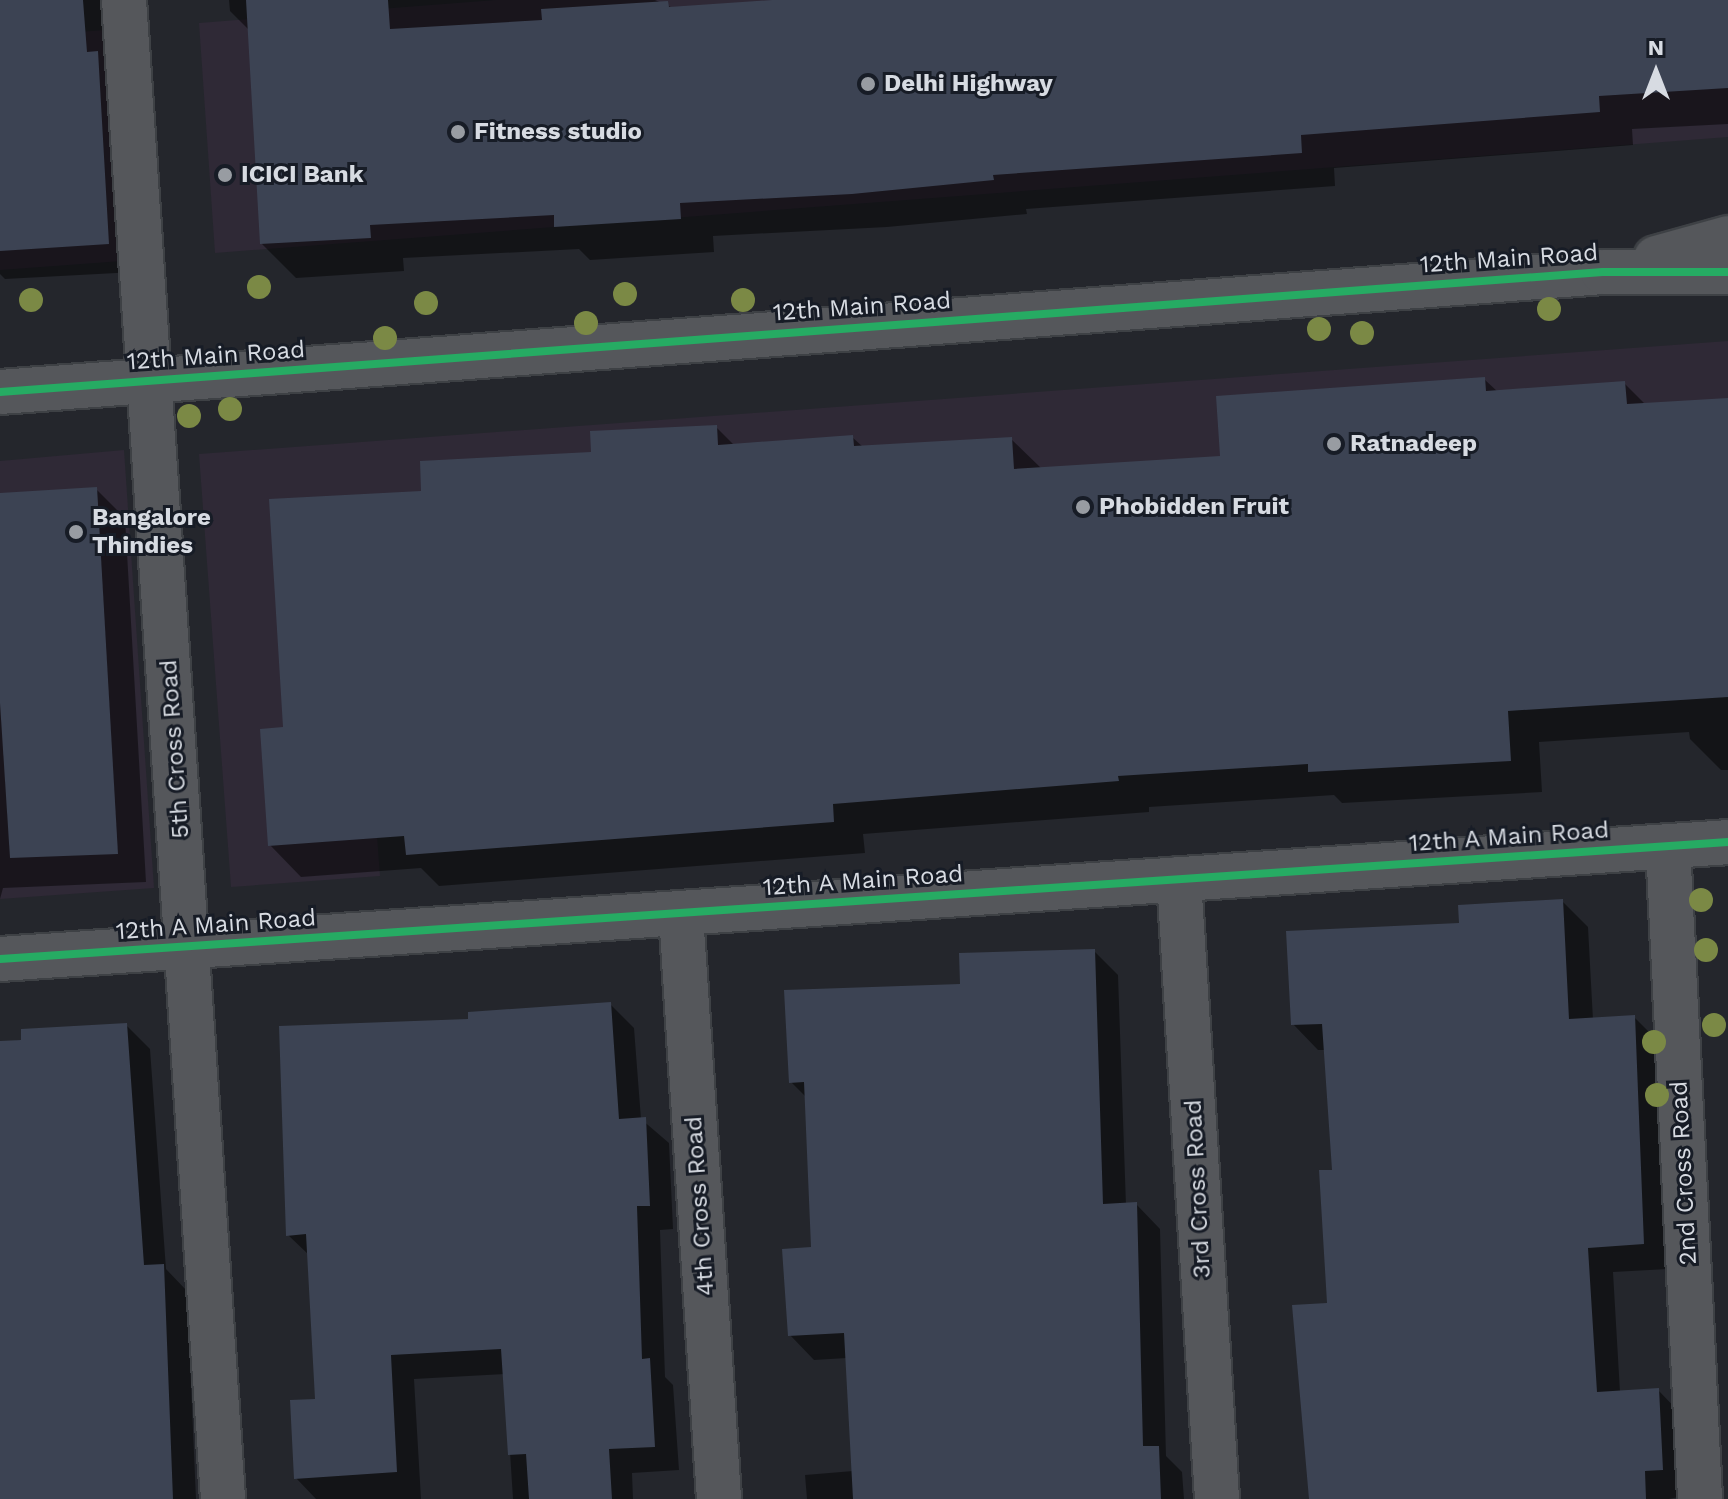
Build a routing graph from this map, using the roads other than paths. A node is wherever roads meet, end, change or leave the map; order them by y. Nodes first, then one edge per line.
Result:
1 (124, 0) edge
2 (1728, 238) edge
3 (1603, 272) junction
4 (1728, 272) edge
5 (152, 381) junction
6 (0, 392) edge
7 (1728, 842) edge
8 (1668, 846) junction
9 (1179, 879) junction
10 (681, 914) junction
11 (188, 947) junction
12 (0, 959) edge
13 (223, 1499) edge
14 (719, 1499) edge
15 (1217, 1499) edge
16 (1700, 1499) edge

1 - 5 street, 5th Cross Road
2 - 3 street, 12th Main Road
3 - 4 street, 12th Main Road
3 - 5 street, 12th Main Road
5 - 6 street, 12th Main Road
5 - 11 street, 5th Cross Road
7 - 8 street, 12th A Main Road
8 - 9 street, 12th A Main Road
8 - 16 street, 2nd Cross Road
9 - 10 street, 12th A Main Road
9 - 15 street, 3rd Cross Road
10 - 11 street, 12th A Main Road
10 - 14 street, 4th Cross Road
11 - 12 street, 12th A Main Road
11 - 13 street, 5th Cross Road

